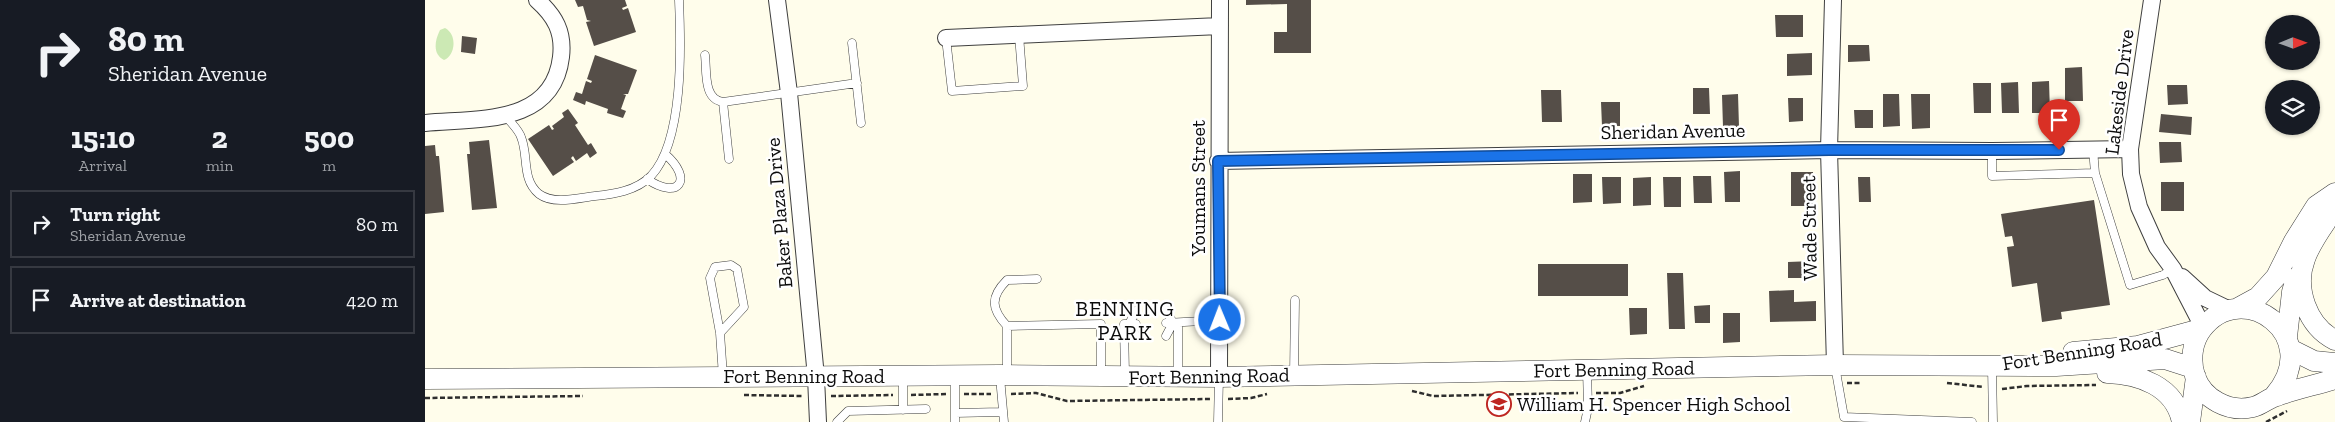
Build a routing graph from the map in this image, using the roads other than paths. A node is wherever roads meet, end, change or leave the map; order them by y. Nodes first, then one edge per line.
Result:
1 (537, 0) edge
2 (679, 0) edge
3 (777, 0) edge
4 (1220, 0) edge
5 (1833, 0) edge
6 (2152, 0) edge
7 (1221, 26) junction
8 (1019, 35) junction
9 (946, 38) joint
10 (852, 43) dead end
11 (705, 55) dead end
12 (857, 83) junction
13 (789, 93) junction
14 (723, 102) junction
15 (506, 116) junction
16 (425, 123) edge
17 (861, 123) dead end
18 (2093, 149) junction
19 (2130, 149) junction
20 (1829, 150) junction
21 (1992, 151) junction
22 (665, 154) junction
23 (729, 159) dead end
24 (1218, 161) junction
25 (2095, 173) junction
26 (647, 179) junction
27 (2335, 192) edge
28 (2335, 208) edge
29 (2305, 259) junction
30 (2173, 269) junction
31 (1037, 279) dead end
32 (1295, 300) dead end
33 (2234, 309) junction
34 (1166, 310) dead end
35 (1136, 311) dead end
36 (1220, 320) junction
37 (1172, 323) junction
38 (1133, 324) junction
39 (1007, 326) junction
40 (2202, 328) junction
41 (720, 333) junction
42 (1137, 336) dead end
43 (1166, 336) dead end
44 (2335, 340) edge
45 (2288, 343) junction
46 (2335, 363) edge
47 (1992, 364) junction
48 (1835, 365) junction
49 (2056, 366) junction
50 (1587, 369) junction
51 (2194, 373) junction
52 (1003, 375) junction
53 (1294, 375) junction
54 (723, 376) junction
55 (903, 376) junction
56 (955, 376) junction
57 (1101, 376) junction
58 (816, 377) junction
59 (1125, 377) junction
60 (1178, 377) junction
61 (1219, 377) junction
62 (425, 379) edge
63 (2335, 379) edge
64 (2269, 400) junction
65 (926, 409) dead end
66 (903, 410) junction
67 (1001, 412) junction
68 (955, 413) junction
69 (818, 422) edge
70 (837, 422) edge
71 (955, 422) edge
72 (1004, 422) edge
73 (1217, 422) edge
74 (1585, 422) edge
75 (1972, 422) edge
76 (1993, 422) edge
77 (2183, 422) edge
78 (2189, 422) edge
79 (2232, 422) edge

1 - 15 street
2 - 22 lane
3 - 13 street, Baker Plaza Drive
4 - 7 street, Youmans Street
5 - 20 street, Wade Street
6 - 19 street, Lakeside Drive
7 - 8 street
7 - 24 street, Youmans Street
8 - 9 street
8 - 9 lane
10 - 12 lane
11 - 14 lane
12 - 13 lane
12 - 17 lane
13 - 14 lane
13 - 58 street, Baker Plaza Drive
14 - 23 lane
15 - 16 street
15 - 26 lane
18 - 19 street, Sheridan Avenue
18 - 21 street, Sheridan Avenue
18 - 25 lane
19 - 30 street, Lakeside Drive
20 - 21 street, Sheridan Avenue
20 - 24 street, Sheridan Avenue
20 - 48 street, Wade Street
21 - 25 lane
22 - 26 lane
22 - 26 lane
24 - 36 street, Youmans Street
25 - 30 lane
27 - 33 street
28 - 29 street
29 - 44 street
29 - 45 street
30 - 33 street, Lakeside Drive
30 - 40 street, Lakeside Drive
31 - 39 lane
32 - 53 lane
33 - 40 street
33 - 45 street
34 - 37 lane
35 - 38 lane
36 - 37 lane
36 - 61 street, Youmans Street
37 - 43 lane
37 - 60 lane
38 - 42 lane
38 - 59 lane
39 - 52 lane
39 - 57 lane
40 - 47 street, Fort Benning Road
40 - 51 street
41 - 41 lane
41 - 54 lane
45 - 46 street
45 - 64 street
47 - 48 street, Fort Benning Road
47 - 49 street, Fort Benning Road
47 - 76 lane
48 - 50 street, Fort Benning Road
48 - 75 lane
49 - 51 street, Fort Benning Road
49 - 77 street
50 - 53 street, Fort Benning Road
50 - 74 lane
51 - 64 street
51 - 78 street
52 - 56 street, Fort Benning Road
52 - 57 street, Fort Benning Road
52 - 67 lane
53 - 61 street, Fort Benning Road
54 - 58 street, Fort Benning Road
54 - 62 street, Fort Benning Road
55 - 56 street, Fort Benning Road
55 - 58 street, Fort Benning Road
55 - 66 lane
56 - 68 lane
57 - 59 street, Fort Benning Road
58 - 69 street, Baker Plaza Drive
59 - 60 street, Fort Benning Road
60 - 61 street, Fort Benning Road
61 - 73 lane
63 - 64 street
64 - 79 street
65 - 66 lane
66 - 70 lane
67 - 68 lane
67 - 72 lane
68 - 71 lane

